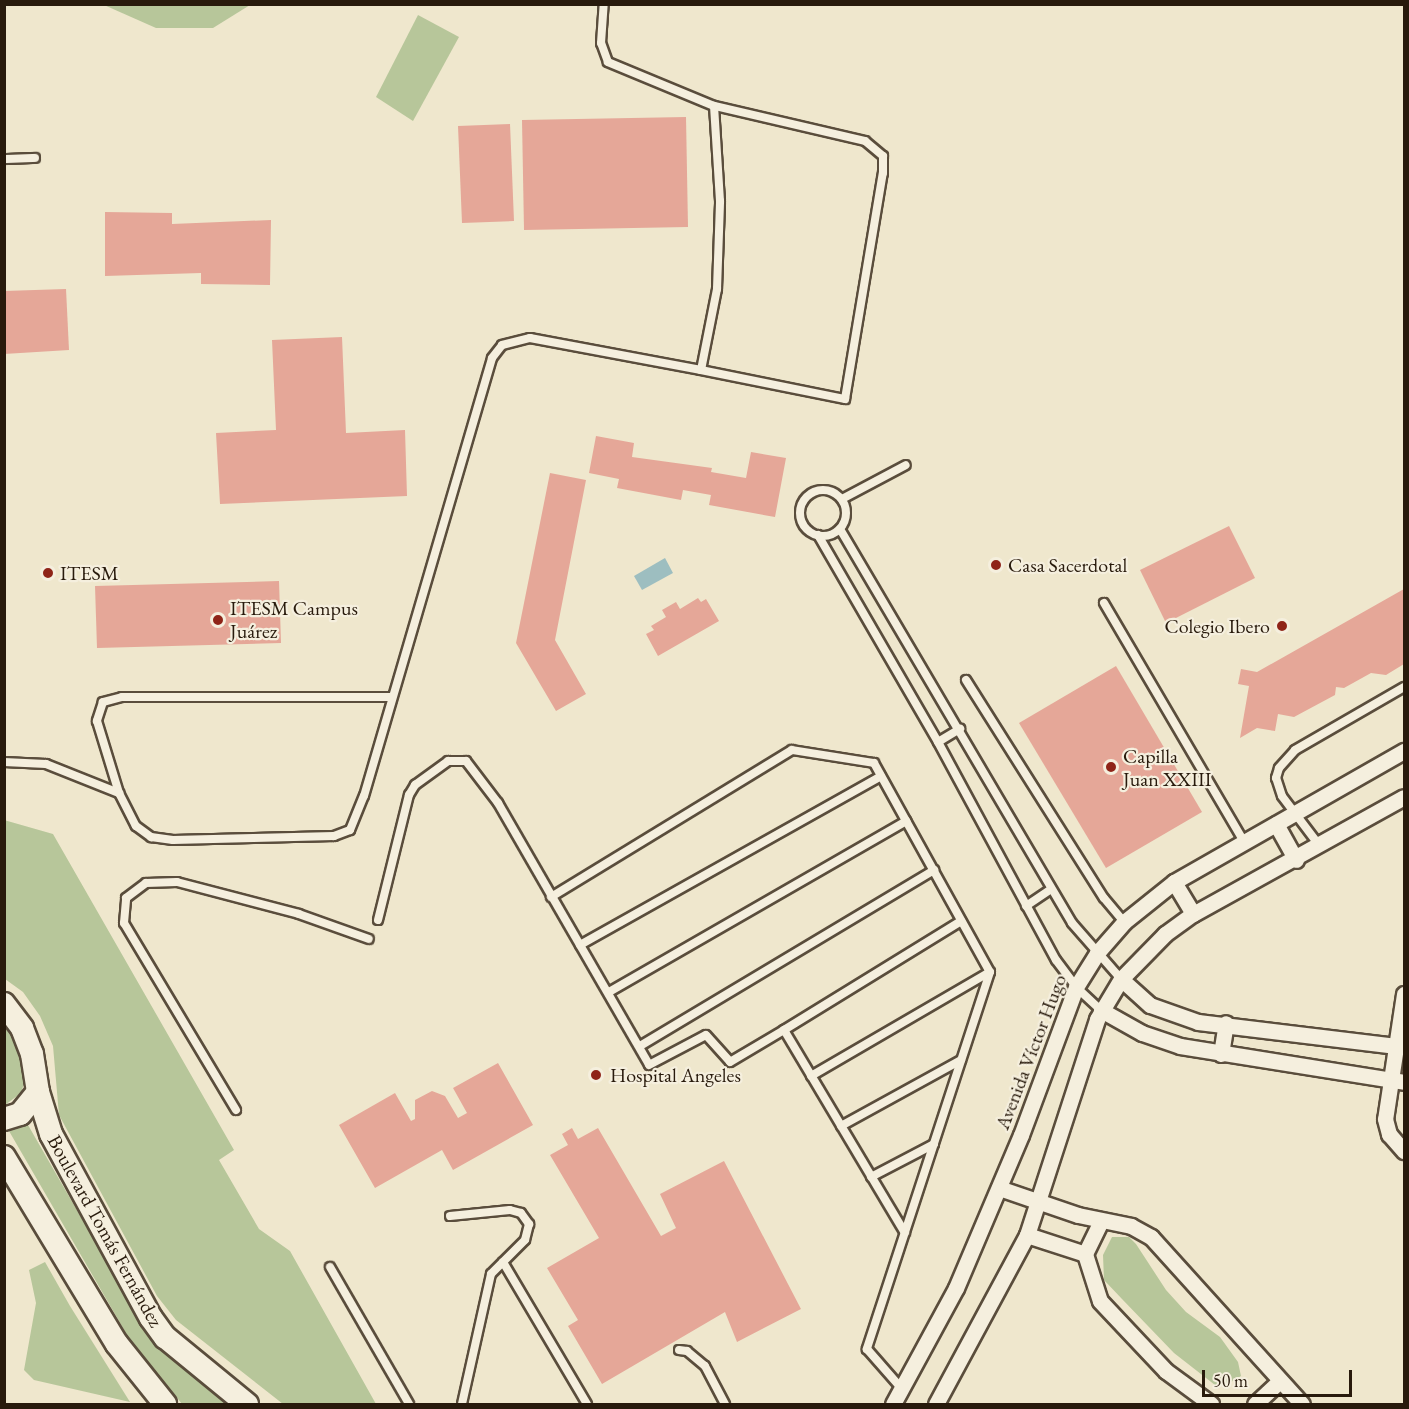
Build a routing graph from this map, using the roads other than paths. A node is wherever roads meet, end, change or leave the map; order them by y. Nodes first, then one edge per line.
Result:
1 (604, 4) edge
2 (714, 106) junction
3 (35, 158) dead end
4 (4, 159) edge
5 (701, 370) junction
6 (906, 465) dead end
7 (842, 499) junction
8 (840, 529) junction
9 (818, 535) junction
10 (1104, 603) dead end
11 (966, 681) dead end
12 (1404, 687) edge
13 (391, 696) junction
14 (960, 729) junction
15 (938, 742) junction
16 (1404, 751) edge
17 (4, 762) edge
18 (881, 776) junction
19 (119, 793) junction
20 (1404, 797) edge
21 (1293, 812) junction
22 (906, 821) junction
23 (1276, 824) junction
24 (1243, 840) junction
25 (1320, 846) junction
26 (1296, 860) junction
27 (934, 870) junction
28 (1174, 882) junction
29 (1051, 889) junction
30 (551, 897) junction
31 (1026, 906) junction
32 (1193, 914) junction
33 (378, 920) dead end
34 (961, 921) junction
35 (1124, 921) junction
36 (369, 939) dead end
37 (580, 945) junction
38 (1097, 952) junction
39 (990, 972) junction
40 (1121, 979) junction
41 (1076, 987) junction
42 (609, 992) junction
43 (1404, 994) edge
44 (4, 1004) edge
45 (1101, 1010) junction
46 (1226, 1023) junction
47 (784, 1030) junction
48 (640, 1046) junction
49 (1399, 1047) edge
50 (1221, 1054) junction
51 (961, 1060) junction
52 (812, 1076) junction
53 (1398, 1079) edge
54 (38, 1092) junction
55 (236, 1110) dead end
56 (4, 1119) edge
57 (841, 1126) junction
58 (934, 1144) junction
59 (1404, 1151) edge
60 (4, 1157) edge
61 (871, 1177) junction
62 (999, 1188) junction
63 (1040, 1203) junction
64 (450, 1216) dead end
65 (1101, 1221) junction
66 (905, 1233) junction
67 (1028, 1235) junction
68 (1085, 1254) junction
69 (503, 1262) junction
70 (330, 1267) dead end
71 (679, 1350) dead end
72 (1279, 1382) junction
73 (903, 1390) junction
74 (165, 1404) edge
75 (247, 1404) edge
76 (410, 1404) edge
77 (462, 1404) edge
78 (587, 1404) edge
79 (725, 1404) edge
80 (893, 1404) edge
81 (936, 1404) edge
82 (1211, 1404) edge
83 (1256, 1404) edge
84 (1302, 1404) edge

1 - 2 lane
2 - 5 lane
2 - 5 lane
3 - 4 lane
5 - 13 lane
6 - 7 lane
7 - 8 lane
7 - 9 lane
8 - 9 lane
8 - 14 lane
9 - 15 lane
10 - 24 lane
11 - 35 lane
12 - 21 lane
13 - 19 lane
13 - 19 lane
14 - 15 lane
14 - 29 lane
15 - 31 lane
16 - 21 street, Avenida Víctor Hugo
17 - 19 lane
18 - 22 lane
18 - 30 lane
18 - 37 lane
20 - 25 street
21 - 23 street, Avenida Víctor Hugo
21 - 25 lane
22 - 27 lane
22 - 42 lane
23 - 24 street, Avenida Víctor Hugo
23 - 26 street
24 - 28 street, Avenida Víctor Hugo
25 - 26 street
26 - 32 street
27 - 34 lane
27 - 48 lane
28 - 32 street
28 - 35 street, Avenida Víctor Hugo
29 - 31 lane
29 - 38 lane
30 - 33 lane
30 - 37 lane
31 - 41 lane
32 - 40 street
34 - 39 lane
34 - 47 lane
35 - 38 street, Avenida Víctor Hugo
36 - 55 lane
37 - 42 lane
38 - 40 lane
38 - 41 street, Avenida Víctor Hugo
39 - 51 lane
39 - 52 lane
40 - 45 street
40 - 46 street
41 - 45 lane
41 - 62 street, Avenida Víctor Hugo
42 - 48 lane
43 - 49 street
44 - 54 main road, Boulevard Tomás Fernández
45 - 50 street
45 - 63 street
46 - 49 street
46 - 50 street
47 - 48 lane
47 - 52 lane
49 - 53 street
50 - 53 street
51 - 57 lane
51 - 58 lane
52 - 57 lane
53 - 59 street
54 - 56 main road
54 - 75 main road, Boulevard Tomás Fernández
57 - 61 lane
58 - 61 lane
58 - 66 lane
60 - 74 main road
61 - 66 lane
62 - 63 street
62 - 73 street, Avenida Víctor Hugo
63 - 65 street
63 - 67 street
64 - 69 lane
65 - 68 street
65 - 72 street
66 - 73 lane
67 - 68 street
67 - 81 street
68 - 82 street
69 - 77 lane
69 - 78 lane
70 - 76 lane
71 - 79 lane
72 - 83 street
72 - 84 street
73 - 80 street, Avenida Víctor Hugo

